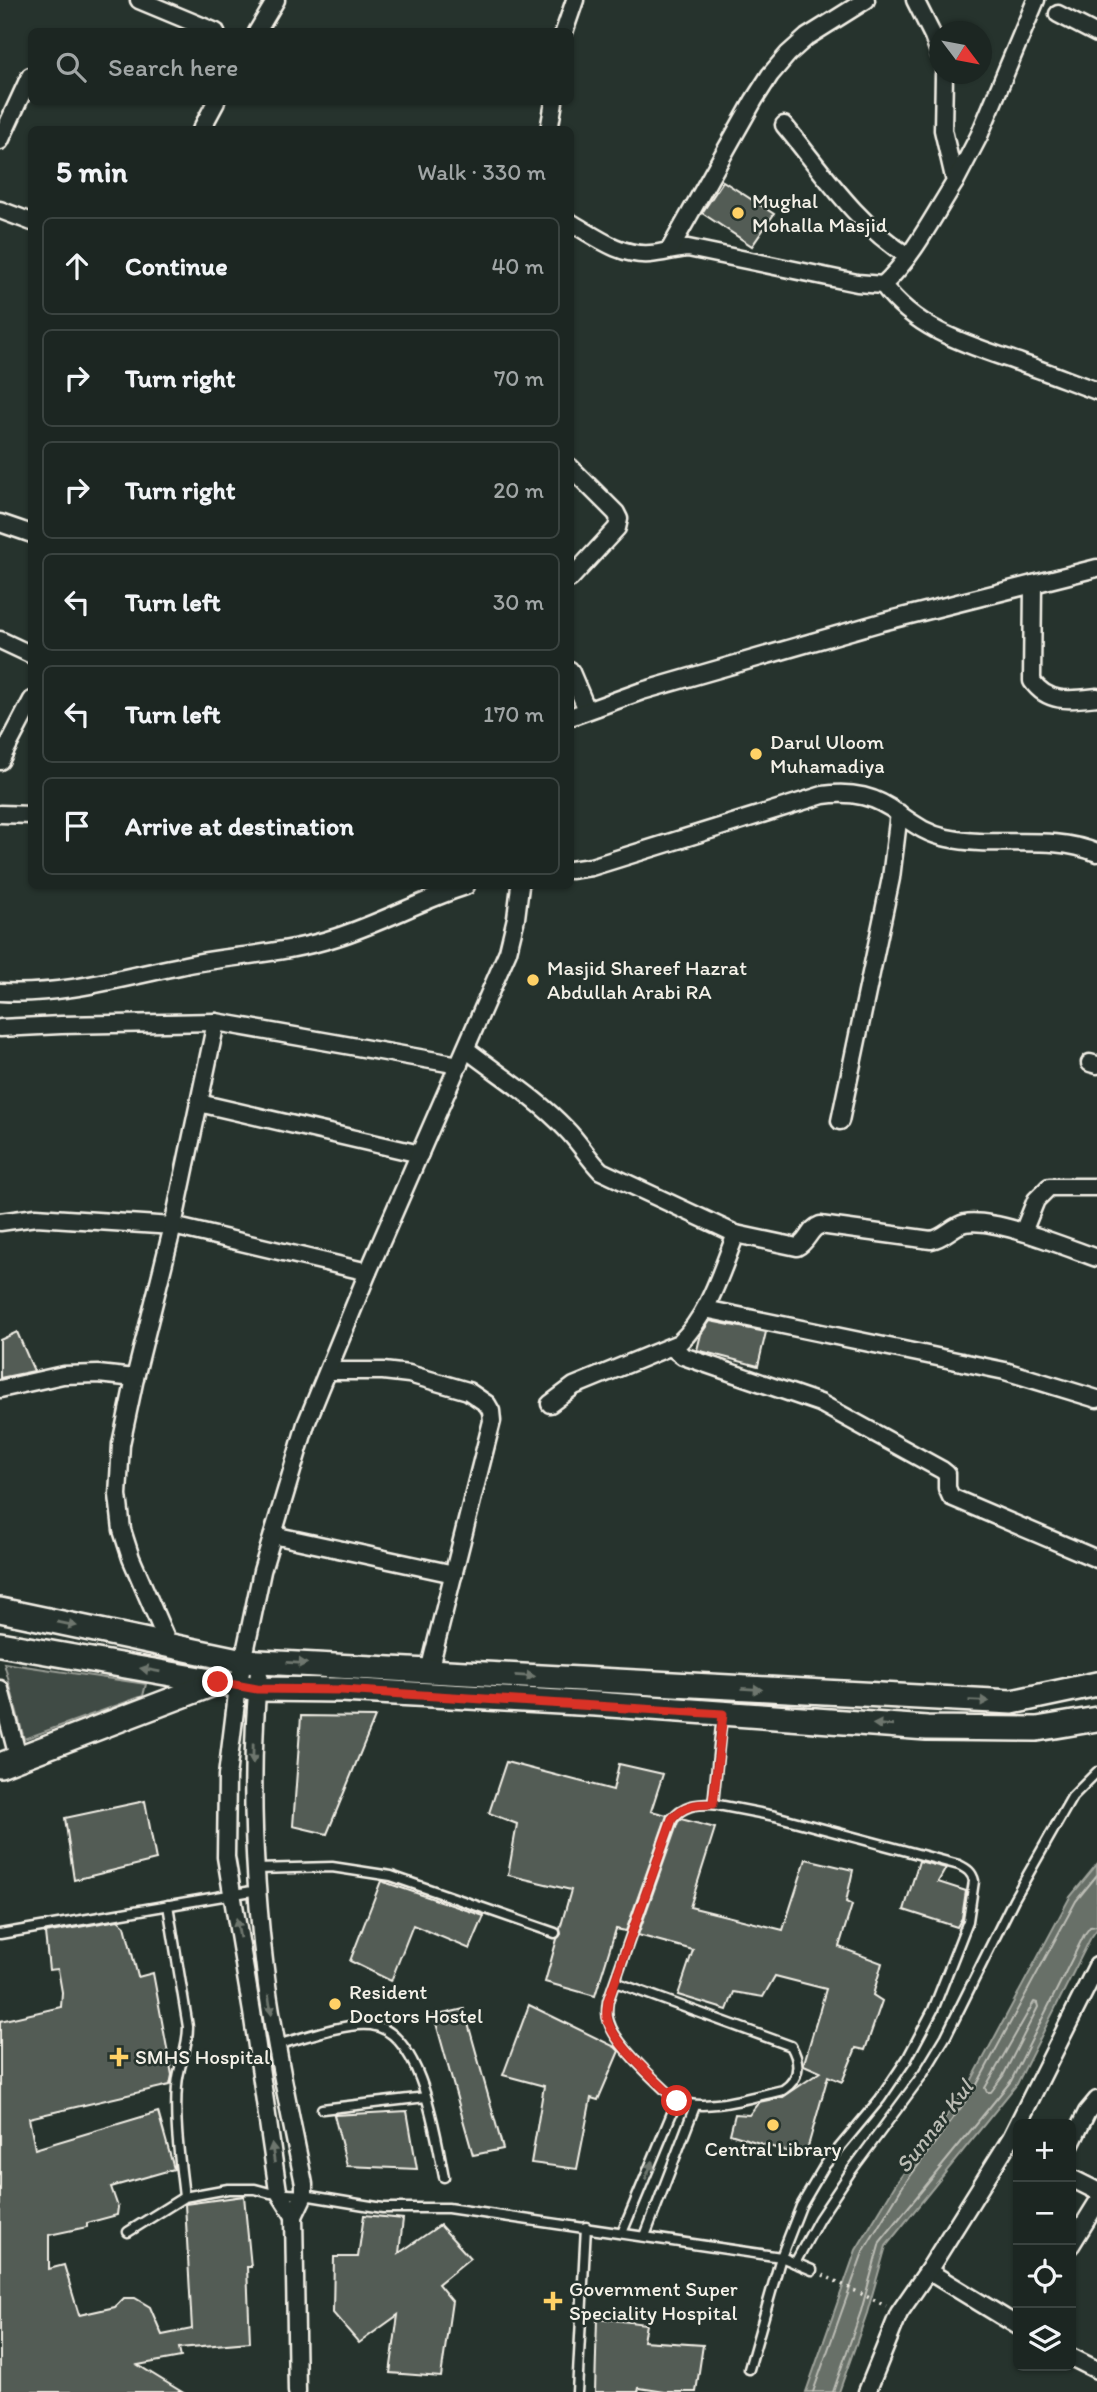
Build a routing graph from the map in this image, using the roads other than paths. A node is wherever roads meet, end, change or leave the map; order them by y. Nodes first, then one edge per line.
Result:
1 (139, 0) edge
2 (276, 0) edge
3 (575, 0) edge
4 (866, 0) edge
5 (915, 0) edge
6 (1036, 0) edge
7 (1058, 14) dead end
8 (206, 28) edge
9 (259, 28) edge
10 (565, 28) edge
11 (929, 28) edge
12 (1097, 34) edge
13 (28, 80) edge
14 (944, 84) edge
15 (214, 105) edge
16 (553, 105) edge
17 (784, 125) dead end
18 (203, 126) edge
19 (550, 126) edge
20 (0, 141) edge
21 (955, 182) junction
22 (0, 210) edge
23 (28, 220) edge
24 (574, 224) edge
25 (670, 249) junction
26 (908, 256) junction
27 (883, 285) junction
28 (1097, 391) edge
29 (574, 471) edge
30 (0, 523) edge
31 (28, 533) edge
32 (1097, 568) edge
33 (574, 575) edge
34 (1033, 584) junction
35 (0, 640) edge
36 (28, 653) edge
37 (574, 679) edge
38 (1097, 697) edge
39 (28, 708) edge
40 (587, 710) junction
41 (574, 716) edge
42 (0, 761) edge
43 (898, 813) junction
44 (0, 814) edge
45 (28, 816) edge
46 (1097, 853) edge
47 (574, 869) edge
48 (459, 889) edge
49 (520, 889) edge
50 (0, 992) edge
51 (216, 1022) junction
52 (0, 1028) edge
53 (466, 1049) junction
54 (459, 1065) junction
55 (199, 1103) junction
56 (840, 1121) dead end
57 (420, 1154) junction
58 (1097, 1187) edge
59 (0, 1222) edge
60 (173, 1226) junction
61 (1023, 1232) junction
62 (736, 1234) junction
63 (1097, 1258) edge
64 (368, 1272) junction
65 (705, 1309) junction
66 (671, 1347) junction
67 (330, 1371) junction
68 (135, 1378) junction
69 (0, 1389) edge
70 (1097, 1399) edge
71 (550, 1404) dead end
72 (273, 1535) junction
73 (1097, 1559) edge
74 (454, 1574) junction
75 (0, 1610) edge
76 (0, 1644) edge
77 (169, 1646) junction
78 (252, 1661) junction
79 (429, 1671) junction
80 (1097, 1684) edge
81 (238, 1685) junction
82 (0, 1689) edge
83 (723, 1714) junction
84 (1097, 1719) edge
85 (9, 1761) edge
86 (1097, 1772) edge
87 (713, 1804) junction
88 (256, 1869) junction
89 (258, 1890) junction
90 (232, 1894) junction
91 (168, 1905) junction
92 (555, 1933) dead end
93 (0, 1934) edge
94 (1095, 1974) edge
95 (615, 1982) junction
96 (277, 2045) junction
97 (426, 2097) junction
98 (1097, 2100) edge
99 (677, 2101) junction
100 (695, 2106) junction
101 (322, 2109) dead end
102 (1076, 2134) edge
103 (444, 2177) dead end
104 (1076, 2180) edge
105 (1097, 2191) edge
106 (279, 2194) junction
107 (304, 2195) junction
108 (184, 2197) junction
109 (1097, 2203) edge
110 (294, 2216) junction
111 (586, 2227) junction
112 (128, 2232) dead end
113 (622, 2233) junction
114 (645, 2236) junction
115 (1076, 2237) edge
116 (781, 2257) junction
117 (795, 2263) junction
118 (812, 2270) road end
119 (928, 2271) junction
120 (1013, 2323) edge
121 (1076, 2360) edge
122 (749, 2369) dead end
123 (1097, 2370) edge
124 (297, 2392) edge
125 (577, 2392) edge
126 (867, 2392) edge

1 - 8 street
2 - 9 street
3 - 10 street
4 - 25 street
5 - 11 street
6 - 21 street
7 - 12 street
13 - 20 street
14 - 21 street
15 - 18 street
16 - 19 street
17 - 26 street
21 - 26 street
22 - 23 street
24 - 25 street
25 - 27 street
26 - 27 street
27 - 28 street
29 - 33 street
30 - 31 street
32 - 34 street
34 - 38 street
34 - 40 street
35 - 36 street
37 - 40 street
39 - 42 street
40 - 41 street
43 - 46 street
43 - 47 street
43 - 56 street
44 - 45 street
48 - 50 street
49 - 53 street
51 - 52 street
51 - 54 street
51 - 55 street
53 - 54 street
53 - 62 street
54 - 57 street
55 - 57 street
55 - 60 street
57 - 64 street
58 - 61 street
59 - 60 street
60 - 64 street
60 - 68 street
61 - 62 street
61 - 63 street
62 - 65 street
64 - 67 street
65 - 66 street
65 - 70 street
66 - 71 street
66 - 73 street
67 - 72 street
67 - 74 street
68 - 69 street
68 - 77 street
72 - 74 street
72 - 78 street
74 - 79 street
75 -> 77 main road
81 -> 76 main road
77 - 78 main road
78 -> 79 main road
78 - 81 street
79 -> 80 main road
81 - 83 main road
81 - 85 main road
81 -> 88 street
81 - 90 street
82 - 85 street
84 -> 83 main road
83 - 87 lane
86 - 117 lane
87 - 95 lane
87 - 116 lane
88 - 89 street
88 - 92 lane
89 - 90 lane
89 -> 96 street
90 - 91 lane
106 -> 90 street
91 - 93 lane
91 - 108 lane
94 - 119 street
95 - 99 lane
95 - 100 lane
96 - 97 lane
96 - 107 street
97 - 101 lane
97 - 103 lane
98 - 102 street
99 - 100 lane
113 -> 99 lane
100 - 114 lane
104 - 105 street
106 - 107 lane
106 - 108 lane
106 - 110 street
107 - 110 street
107 - 111 lane
108 - 112 lane
109 - 115 street
110 - 124 street
111 - 113 lane
111 - 125 lane
113 - 114 lane
114 - 116 lane
116 - 117 lane
116 - 122 lane
117 - 118 lane
119 - 120 street
119 - 126 street
121 - 123 street

